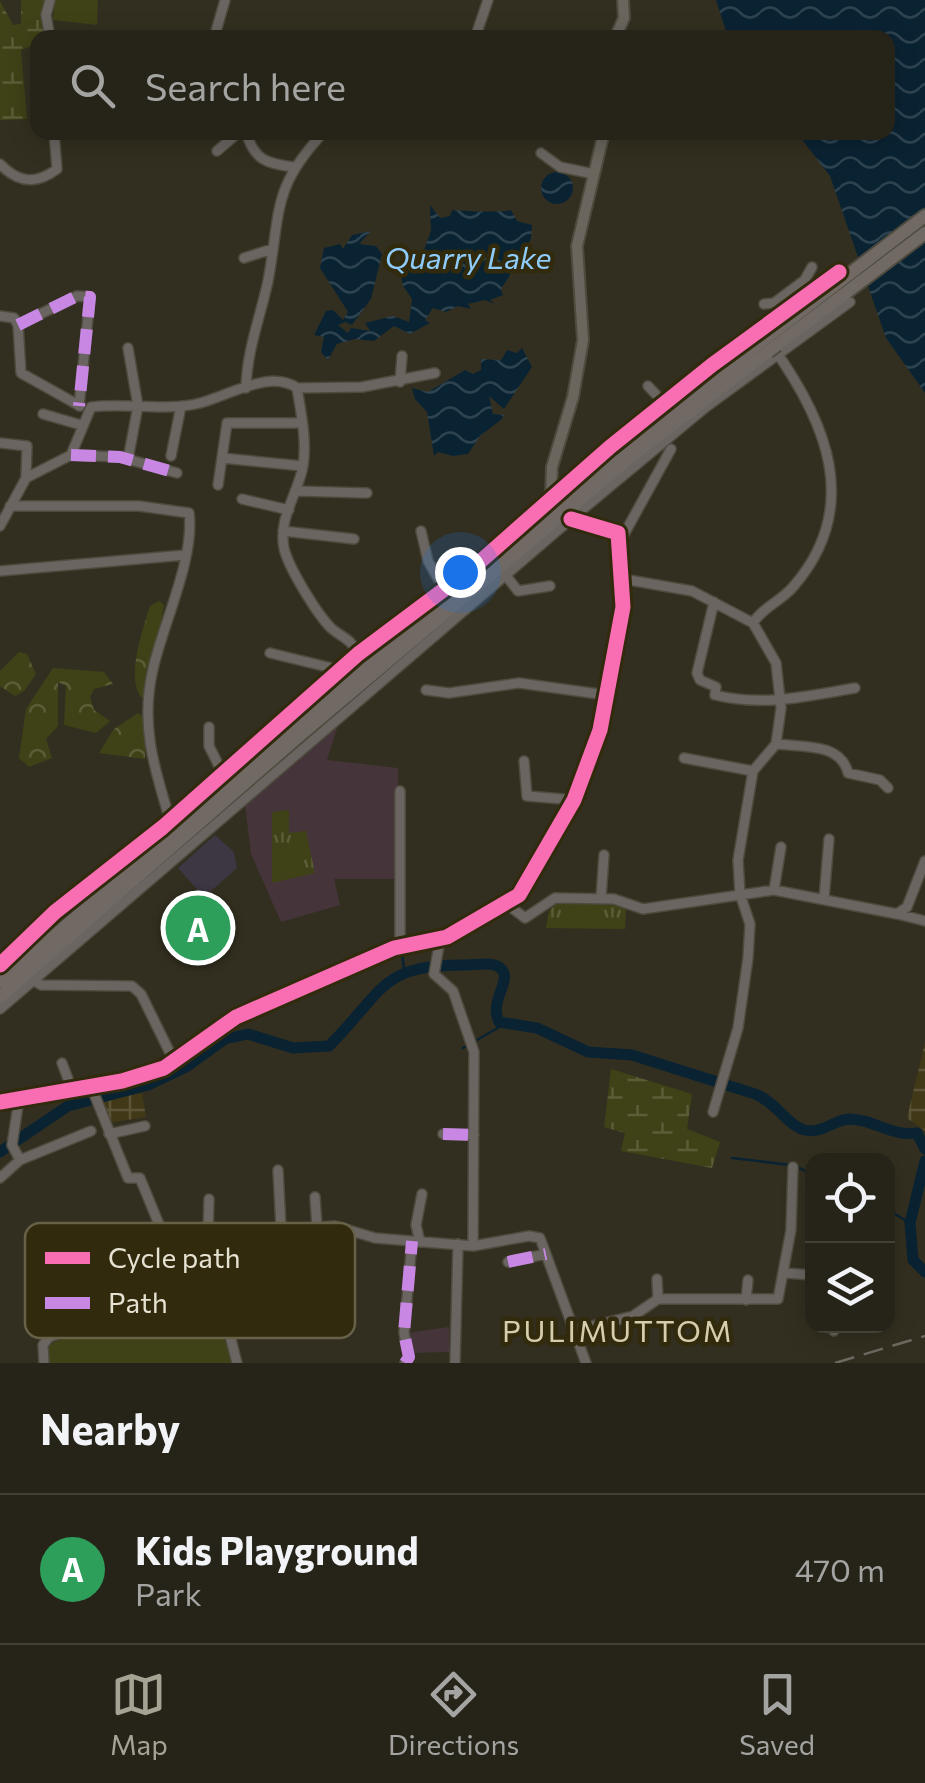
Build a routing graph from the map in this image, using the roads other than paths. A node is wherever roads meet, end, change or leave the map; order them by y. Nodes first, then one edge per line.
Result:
1 (50, 0) edge
2 (224, 0) edge
3 (488, 0) edge
4 (624, 0) edge
5 (49, 30) edge
6 (216, 30) edge
7 (479, 30) edge
8 (619, 30) edge
9 (55, 140) edge
10 (231, 140) edge
11 (246, 140) edge
12 (317, 140) edge
13 (602, 140) edge
14 (217, 151) dead end
15 (541, 153) dead end
16 (0, 164) edge
17 (294, 167) junction
18 (594, 174) junction
19 (925, 216) edge
20 (925, 233) edge
21 (272, 249) junction
22 (244, 258) dead end
23 (812, 267) dead end
24 (849, 276) junction
25 (802, 282) junction
26 (811, 293) junction
27 (850, 302) dead end
28 (764, 304) dead end
29 (0, 316) edge
30 (18, 325) junction
31 (769, 344) junction
32 (128, 348) dead end
33 (402, 356) dead end
34 (435, 374) dead end
35 (400, 382) junction
36 (648, 386) dead end
37 (246, 388) junction
38 (297, 388) junction
39 (664, 403) junction
40 (138, 406) junction
41 (181, 406) junction
42 (83, 408) junction
43 (43, 414) dead end
44 (302, 423) junction
45 (81, 425) junction
46 (0, 443) edge
47 (671, 449) dead end
48 (71, 455) junction
49 (172, 456) dead end
50 (222, 458) junction
51 (128, 459) junction
52 (303, 466) junction
53 (177, 473) dead end
54 (26, 478) junction
55 (218, 484) dead end
56 (295, 491) junction
57 (367, 494) dead end
58 (242, 499) dead end
59 (10, 506) junction
60 (289, 510) junction
61 (560, 510) junction
62 (0, 526) edge
63 (283, 531) junction
64 (420, 532) dead end
65 (354, 539) dead end
66 (622, 540) junction
67 (184, 555) junction
68 (0, 571) edge
69 (507, 578) junction
70 (623, 579) junction
71 (550, 586) dead end
72 (444, 588) junction
73 (714, 602) junction
74 (753, 623) junction
75 (270, 653) dead end
76 (358, 654) junction
77 (340, 670) junction
78 (854, 688) dead end
79 (426, 690) dead end
80 (606, 695) junction
81 (782, 701) junction
82 (209, 727) dead end
83 (776, 744) junction
84 (684, 758) dead end
85 (524, 761) dead end
86 (753, 771) junction
87 (223, 774) junction
88 (888, 788) dead end
89 (400, 791) dead end
90 (574, 800) junction
91 (170, 820) junction
92 (830, 840) dead end
93 (781, 847) dead end
94 (604, 854) dead end
95 (925, 861) edge
96 (774, 890) junction
97 (740, 894) junction
98 (601, 898) junction
99 (824, 899) junction
100 (507, 904) junction
101 (898, 914) junction
102 (925, 920) edge
103 (440, 940) junction
104 (394, 948) junction
105 (0, 965) edge
106 (33, 980) junction
107 (0, 982) edge
108 (0, 997) edge
109 (0, 1008) edge
110 (174, 1061) junction
111 (62, 1063) dead end
112 (71, 1087) junction
113 (91, 1089) junction
114 (0, 1102) edge
115 (18, 1104) junction
116 (712, 1112) dead end
117 (145, 1126) dead end
118 (91, 1131) dead end
119 (109, 1134) junction
120 (443, 1134) dead end
121 (474, 1135) junction
122 (18, 1157) junction
123 (793, 1167) dead end
124 (278, 1170) dead end
125 (0, 1178) edge
126 (422, 1194) dead end
127 (315, 1197) dead end
128 (208, 1199) dead end
129 (158, 1223) edge
130 (208, 1223) edge
131 (281, 1223) edge
132 (317, 1223) edge
133 (355, 1232) edge
134 (416, 1242) junction
135 (458, 1244) junction
136 (473, 1246) junction
137 (546, 1254) junction
138 (508, 1262) dead end
139 (785, 1272) junction
140 (805, 1273) edge
141 (657, 1279) dead end
142 (748, 1280) dead end
143 (658, 1299) junction
144 (746, 1300) junction
145 (575, 1330) junction
146 (48, 1338) edge
147 (231, 1338) edge
148 (44, 1363) edge
149 (237, 1363) edge
150 (405, 1363) edge
151 (454, 1363) edge
152 (586, 1363) edge

1 - 5 street
2 - 6 street
3 - 7 street
4 - 8 main road
9 - 16 street
10 - 14 street
11 - 17 street
12 - 17 street
13 - 18 main road
15 - 18 street
17 - 21 street
18 - 61 main road
19 - 24 highway
20 - 24 highway
21 - 22 street
21 - 37 street
23 - 25 street
24 - 26 street
24 - 31 highway
25 - 26 street
25 - 28 street
26 - 31 street
27 - 31 street
29 - 30 street
30 - 42 street
30 - 42 street
31 - 39 street
31 - 61 highway
31 - 61 street
31 - 74 street
32 - 40 street
33 - 35 street
34 - 35 street
35 - 38 street
36 - 39 street
37 - 38 street
37 - 41 street
38 - 44 street
39 - 61 street
40 - 41 street
40 - 42 street
40 - 51 street
41 - 49 street
42 - 45 street
43 - 45 street
44 - 50 street
44 - 52 street
45 - 48 street
46 - 54 street
47 - 66 street
48 - 51 street
48 - 54 street
50 - 52 street
50 - 55 street
51 - 53 street
52 - 56 street
54 - 59 street
56 - 57 street
56 - 60 street
58 - 60 street
59 - 62 street
59 - 67 street
60 - 63 street
61 - 66 street
61 - 69 street
61 - 72 street
61 - 107 highway
61 - 108 highway
63 - 65 street
63 - 76 street
64 - 72 street
66 - 70 street
67 - 68 street
67 - 91 street
69 - 71 street
69 - 106 street
70 - 73 street
70 - 80 street
72 - 76 street
73 - 74 street
73 - 81 street
74 - 81 street
75 - 77 street
76 - 77 street
77 - 87 street
78 - 81 street
79 - 80 street
80 - 90 street
81 - 83 street
82 - 87 street
83 - 86 street
83 - 88 street
84 - 86 street
85 - 90 street
86 - 97 street
87 - 91 street
89 - 104 street
90 - 100 street
91 - 105 street
92 - 99 street
93 - 96 street
94 - 98 street
95 - 101 street
96 - 97 street
96 - 99 street
97 - 98 street
97 - 116 street
98 - 100 street
99 - 101 street
100 - 103 street
101 - 102 street
103 - 104 street
103 - 121 street
104 - 110 street
106 - 109 street
106 - 110 street
110 - 113 street
111 - 112 street
112 - 113 street
112 - 115 street
113 - 119 street
114 - 115 street
115 - 122 street
117 - 119 street
118 - 122 street
119 - 129 street
120 - 121 street
121 - 136 street
122 - 125 street
123 - 139 street
124 - 131 street
126 - 134 street
127 - 132 street
128 - 130 street
133 - 134 street
134 - 135 street
134 - 150 street
135 - 136 street
135 - 151 street
136 - 137 street
137 - 138 street
137 - 145 street
139 - 140 street
139 - 144 street
141 - 143 street
142 - 144 street
143 - 144 street
143 - 145 street
145 - 152 street
146 - 148 street
147 - 149 street

